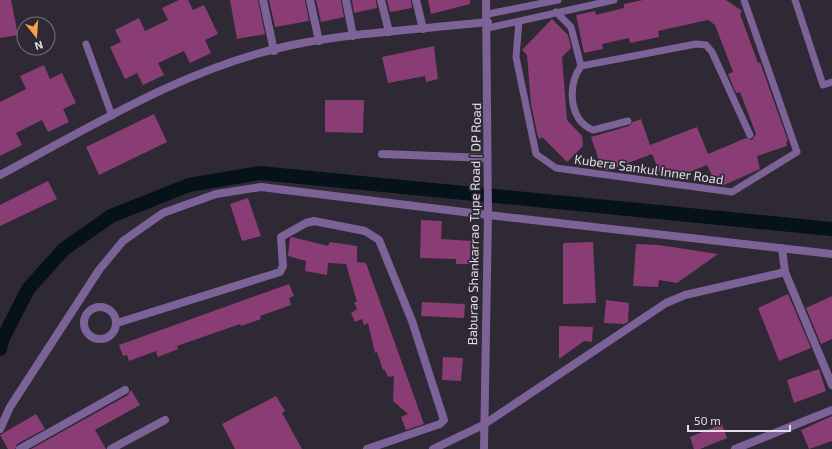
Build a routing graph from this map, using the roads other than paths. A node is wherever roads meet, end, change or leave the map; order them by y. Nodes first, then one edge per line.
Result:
1 (263, 0) edge
2 (310, 0) edge
3 (346, 0) edge
4 (381, 0) edge
5 (416, 0) edge
6 (486, 0) edge
7 (558, 0) edge
8 (614, 0) edge
9 (744, 0) edge
10 (795, 0) edge
11 (556, 12) junction
12 (488, 21) junction
13 (519, 21) junction
14 (423, 29) junction
15 (389, 32) junction
16 (353, 36) junction
17 (318, 41) junction
18 (86, 44) dead end
19 (274, 51) junction
20 (581, 66) junction
21 (832, 82) edge
22 (112, 116) junction
23 (628, 121) dead end
24 (750, 135) dead end
25 (382, 154) dead end
26 (487, 158) junction
27 (0, 175) edge
28 (488, 215) junction
29 (782, 248) junction
30 (832, 254) edge
31 (785, 272) junction
32 (117, 323) junction
33 (832, 385) edge
34 (125, 390) dead end
35 (832, 410) edge
36 (165, 420) dead end
37 (483, 425) junction
38 (0, 429) edge
39 (20, 449) edge
40 (111, 449) edge
41 (366, 449) edge
42 (433, 449) edge
43 (484, 449) edge
44 (735, 449) edge

1 - 19 street
2 - 17 street
3 - 16 street
4 - 15 street
5 - 14 street
6 - 12 street, Baburao Shankarrao Tupe Road | DP Road
7 - 12 lane
8 - 11 lane
9 - 13 lane, Kubera Sankul Inner Road
10 - 21 lane
11 - 13 lane
11 - 20 lane
12 - 13 lane
12 - 14 street
12 - 26 street, Baburao Shankarrao Tupe Road | DP Road
14 - 15 street
15 - 16 street
16 - 17 street
17 - 19 street
18 - 22 lane
19 - 22 street
20 - 23 lane
20 - 24 lane
22 - 27 street
25 - 26 street
26 - 28 street, Baburao Shankarrao Tupe Road | DP Road
28 - 29 street
28 - 37 street, Baburao Shankarrao Tupe Road | DP Road
28 - 38 street
29 - 30 street
29 - 31 street
31 - 33 street
31 - 37 street
32 - 32 street
32 - 41 street
34 - 39 street
35 - 44 street
36 - 40 street
37 - 42 street
37 - 43 street, Baburao Shankarrao Tupe Road | DP Road

